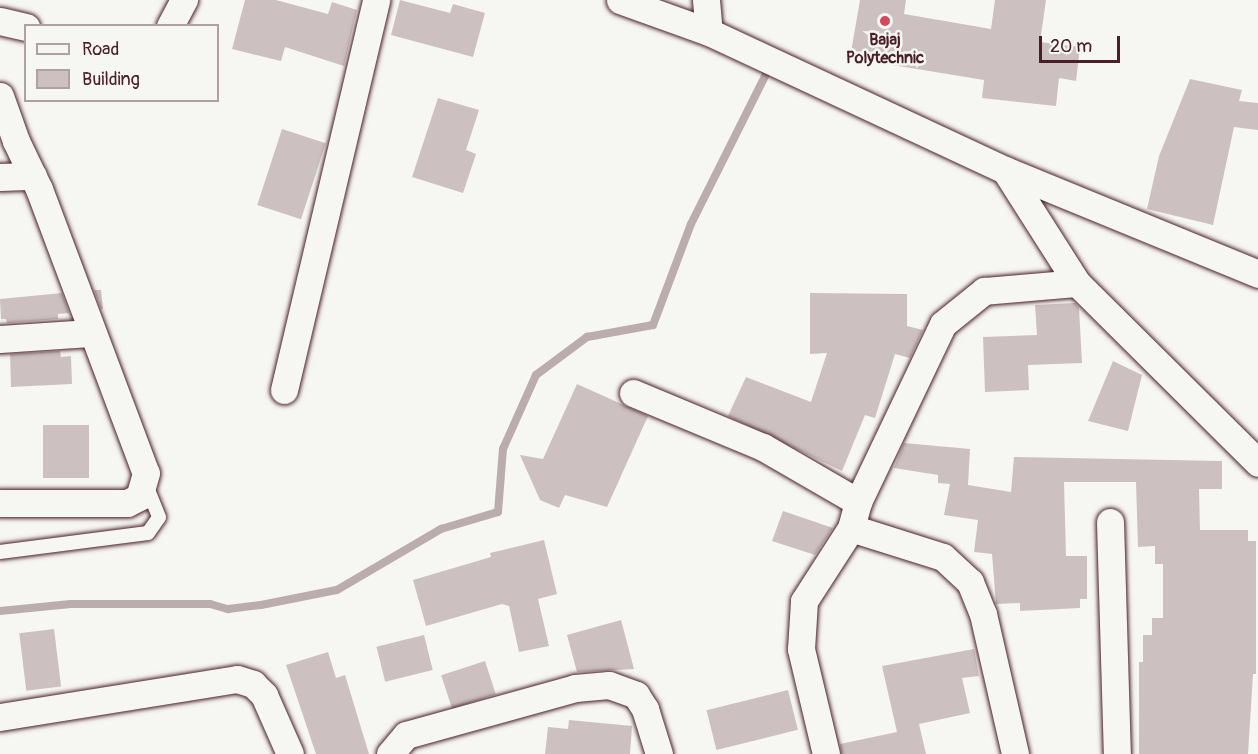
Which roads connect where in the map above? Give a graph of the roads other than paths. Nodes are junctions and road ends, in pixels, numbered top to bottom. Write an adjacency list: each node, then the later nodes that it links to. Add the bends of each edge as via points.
1 (3, 0): 6 (street)
2 (184, 0): 8 (street)
3 (376, 0): 19 (street)
4 (620, 0): 10 (street)
5 (706, 0): 10 (street)
6 (0, 10)
7 (0, 21): 9 (street)
8 (171, 24)
9 (24, 27)
10 (709, 32): 12 (street)
11 (0, 96): 13 (street)
12 (1005, 170): 15 (street); 16 (street)
13 (33, 176): 14 (street); 17 (street)
14 (0, 177)
15 (1258, 274)
16 (1077, 283): 21 (street); 23 (street, via 984,291 943,324)
17 (90, 333): 18 (street); 22 (street, via 142,462)
18 (0, 339)
19 (284, 390)
20 (633, 393): 23 (street, via 763,447)
21 (1258, 463)
22 (146, 483): 24 (street, via 139,497 127,504); 27 (lane, via 159,517 148,533)
23 (858, 502): 26 (street)
24 (0, 503)
25 (1110, 522): 34 (street)
26 (851, 528): 32 (street, via 804,601 801,649); 33 (street, via 943,557 970,582 983,614)
27 (0, 552)
28 (0, 717): 29 (street, via 237,679 253,684 264,695)
29 (290, 754)
30 (390, 754): 31 (street, via 406,735 574,688 609,685 636,695 645,709)
31 (658, 754)
32 (826, 754)
33 (1015, 754)
34 (1117, 754)

